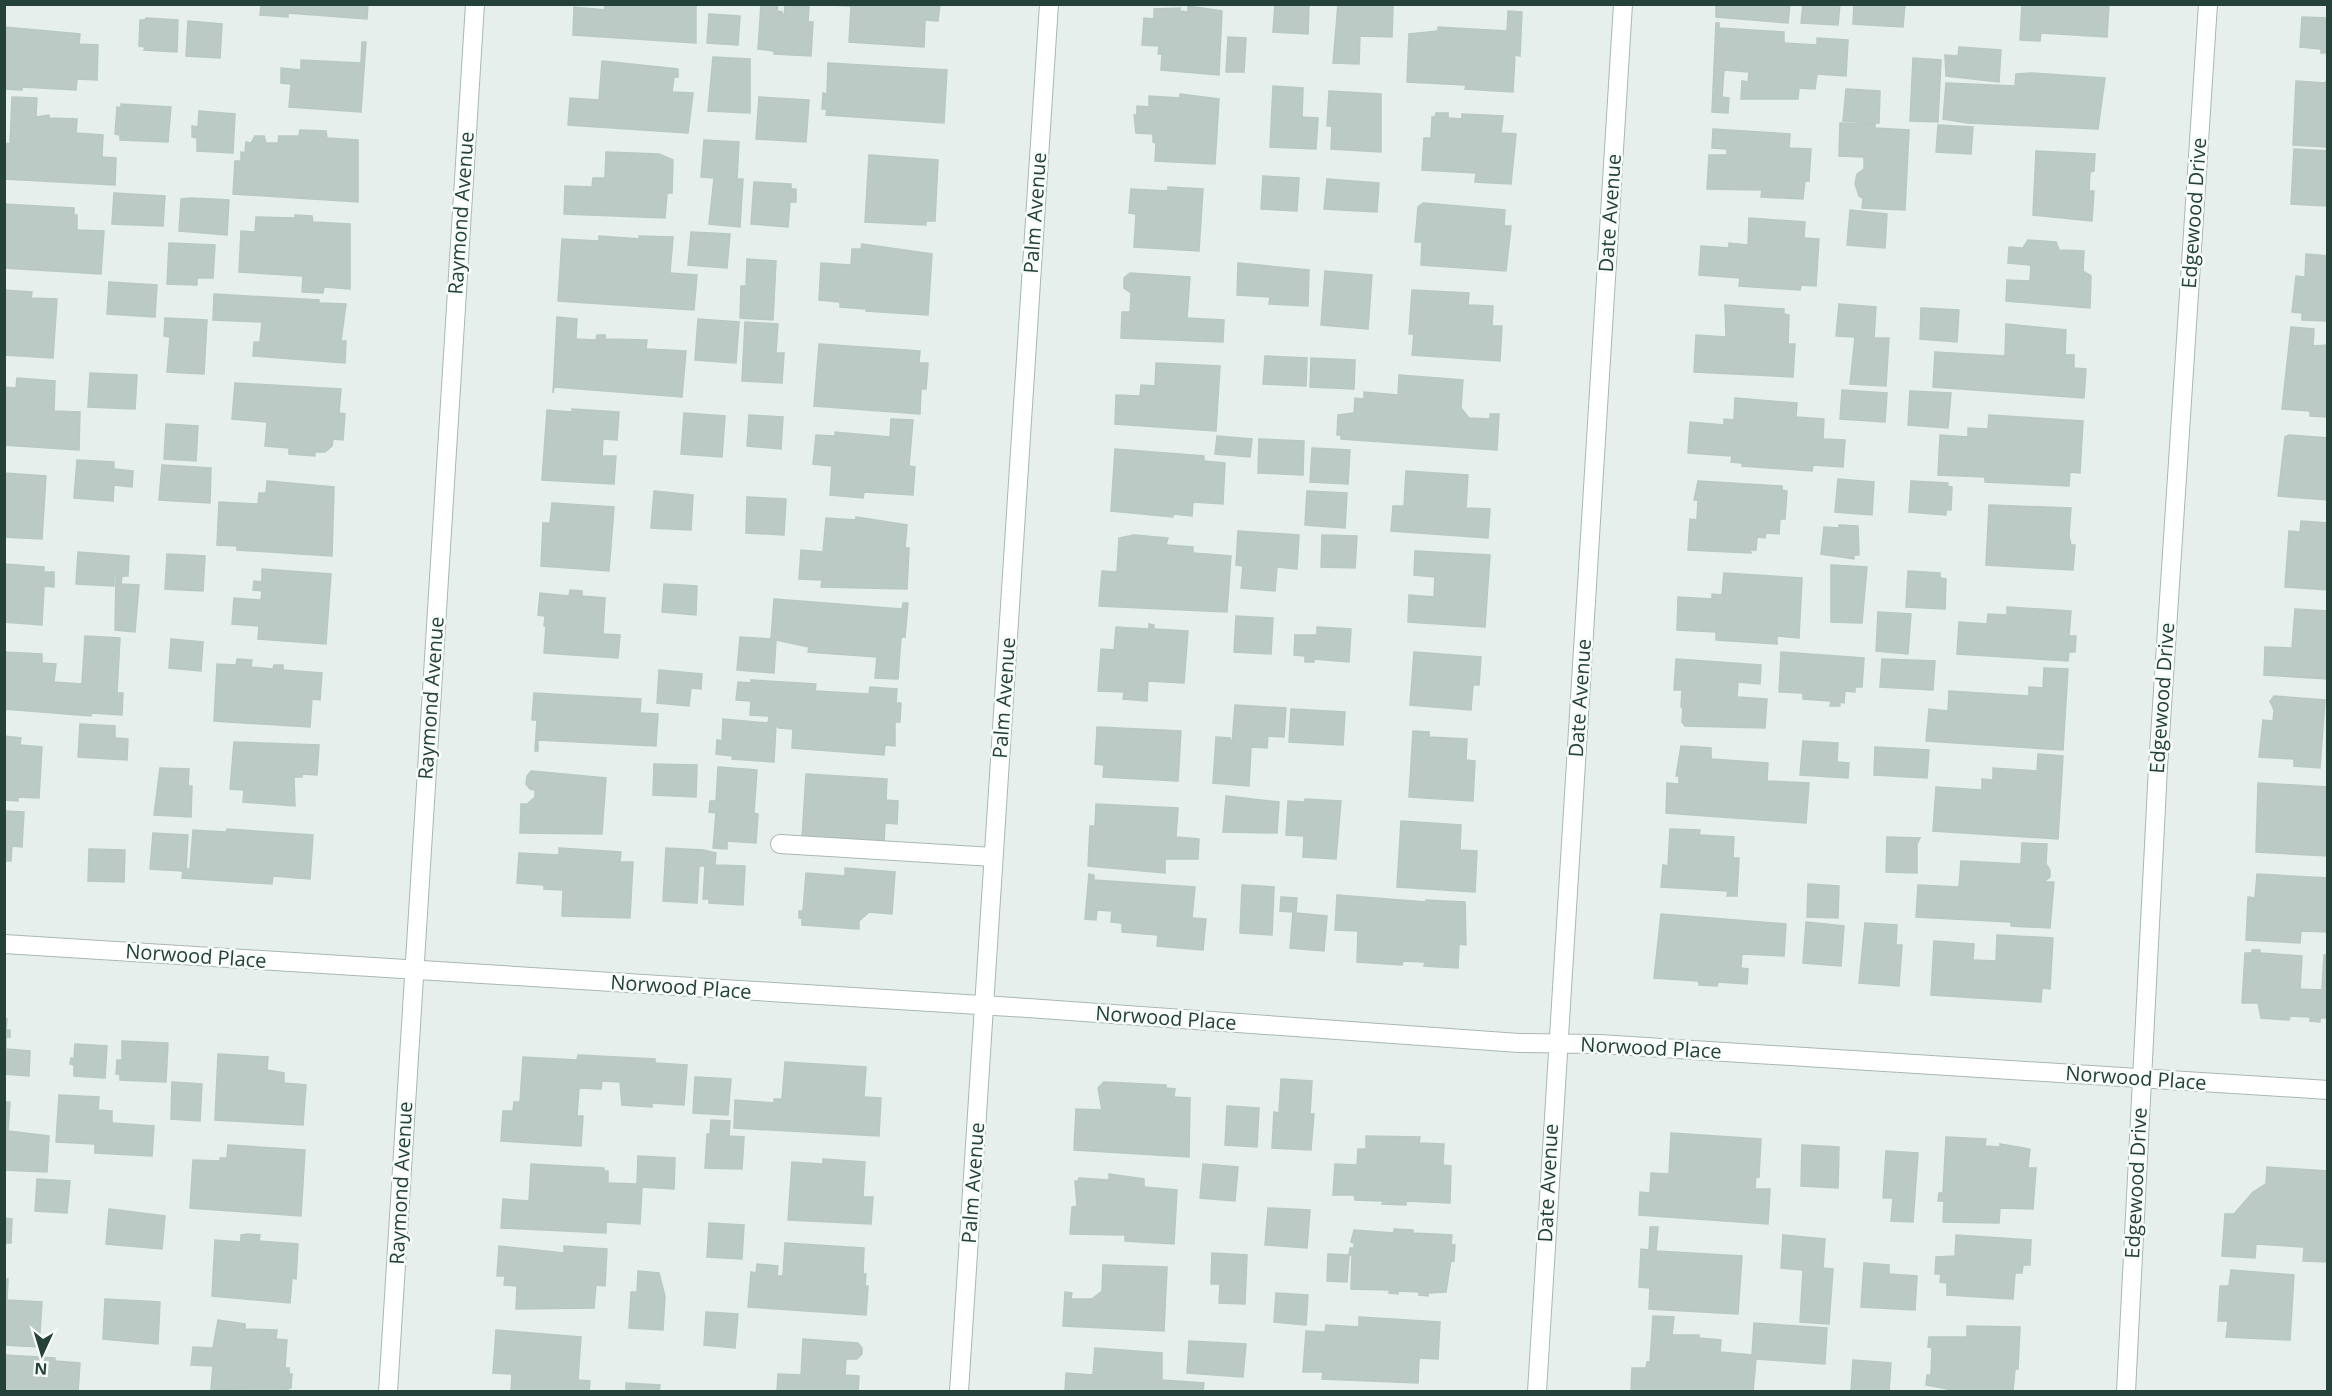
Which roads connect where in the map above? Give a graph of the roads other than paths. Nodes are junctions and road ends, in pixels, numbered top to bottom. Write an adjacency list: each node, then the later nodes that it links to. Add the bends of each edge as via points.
1 (475, 4): 8 (street, Raymond Avenue)
2 (1049, 4): 6 (street, Palm Avenue)
3 (1623, 4): 10 (street, Date Avenue)
4 (2208, 4): 11 (street, Edgewood Drive, via 2158,767)
5 (780, 844): 6 (street)
6 (993, 857): 9 (street, Palm Avenue)
7 (4, 944): 8 (street, Norwood Place)
8 (414, 970): 9 (street, Norwood Place); 13 (street, Raymond Avenue)
9 (985, 1007): 10 (street, Norwood Place, via 1519,1043); 14 (street, Palm Avenue)
10 (1557, 1042): 11 (street, Norwood Place); 15 (street, Date Avenue)
11 (2142, 1078): 12 (street, Norwood Place); 16 (street, Edgewood Drive)
12 (2328, 1090)
13 (388, 1392)
14 (959, 1392)
15 (1537, 1392)
16 (2126, 1392)

